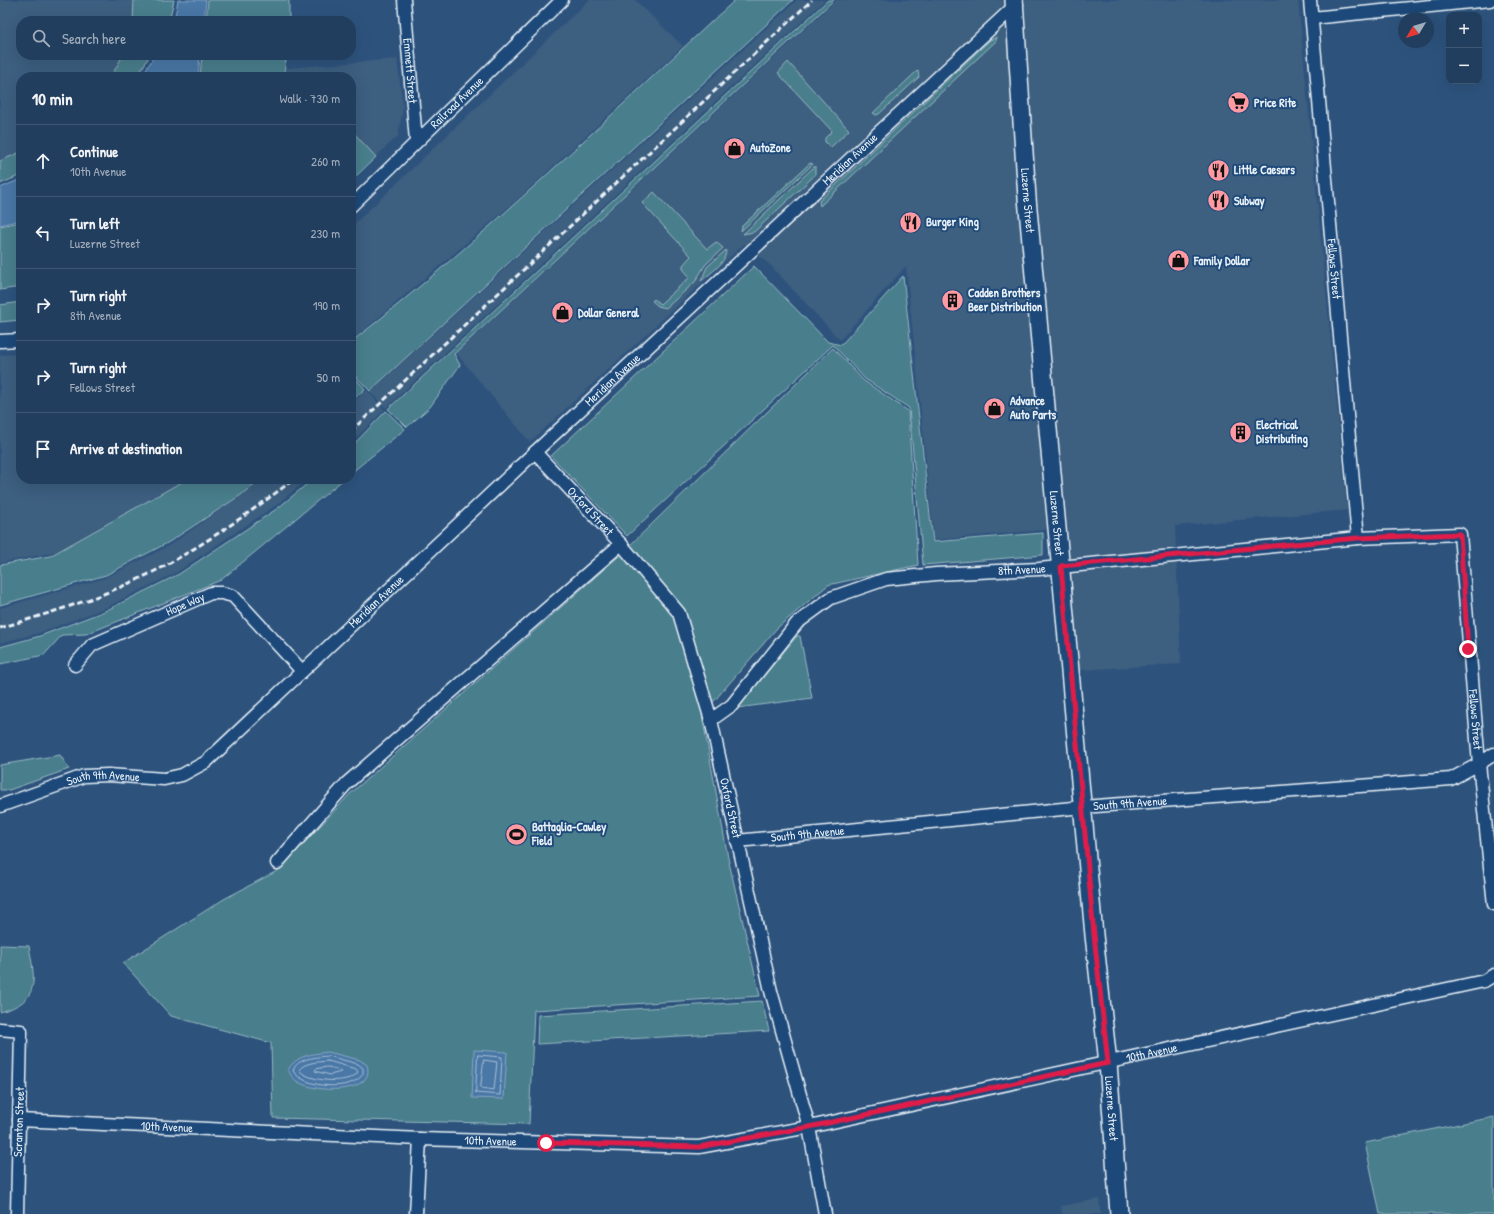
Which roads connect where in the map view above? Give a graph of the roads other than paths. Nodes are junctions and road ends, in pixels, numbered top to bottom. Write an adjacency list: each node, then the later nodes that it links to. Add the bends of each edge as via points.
1 (404, 0): 7 (street, Emmett Street)
2 (562, 0): 7 (street, Railroad Avenue)
3 (1310, 0): 6 (street, Fellows Street)
4 (1490, 0): 6 (street)
5 (1017, 2): 11 (street, Meridian Avenue); 15 (street, Luzerne Street, via 1027,208)
6 (1312, 18): 13 (street, Fellows Street)
7 (416, 141): 8 (street, Railroad Avenue)
8 (356, 201)
9 (16, 340): 10 (street)
10 (0, 341)
11 (535, 452): 14 (street, Oxford Street); 17 (street, Meridian Avenue)
12 (1460, 534): 13 (street, 8th Avenue); 21 (street, Fellows Street)
13 (1358, 538): 15 (street, 8th Avenue)
14 (621, 544): 18 (street, Oxford Street, via 679,614); 25 (street, via 348,783)
15 (1061, 566): 18 (street, 8th Avenue, via 1039,570 936,574 886,579 831,598 797,623 732,705); 23 (street, Luzerne Street)
16 (75, 665): 17 (street, Hope Way, via 92,645 211,593 222,593 233,596)
17 (302, 671): 20 (street, Meridian Avenue)
18 (711, 720): 24 (street, Oxford Street)
19 (1494, 754): 21 (street, South 9th Avenue)
20 (206, 762): 22 (street, South 9th Avenue, via 182,775 164,779 108,774 84,776)
21 (1479, 764): 23 (street, South 9th Avenue, via 1450,779); 26 (street, Fellows Street)
22 (0, 806)
23 (1083, 807): 24 (street, South 9th Avenue); 29 (street, Luzerne Street)
24 (737, 842): 31 (street, Oxford Street, via 771,991)
25 (277, 863)
26 (1494, 904)
27 (1494, 975): 29 (street, 10th Avenue, via 1484,981)
28 (0, 1029): 30 (street, Scranton Street, via 22,1031)
29 (1108, 1063): 31 (street, 10th Avenue); 36 (street, Luzerne Street)
30 (19, 1120): 32 (street, 10th Avenue); 33 (street, Scranton Street)
31 (809, 1127): 32 (street, 10th Avenue, via 699,1147); 35 (street, Oxford Street)
32 (420, 1139): 34 (street)
33 (16, 1214)
34 (416, 1214)
35 (826, 1214)
36 (1119, 1214)

